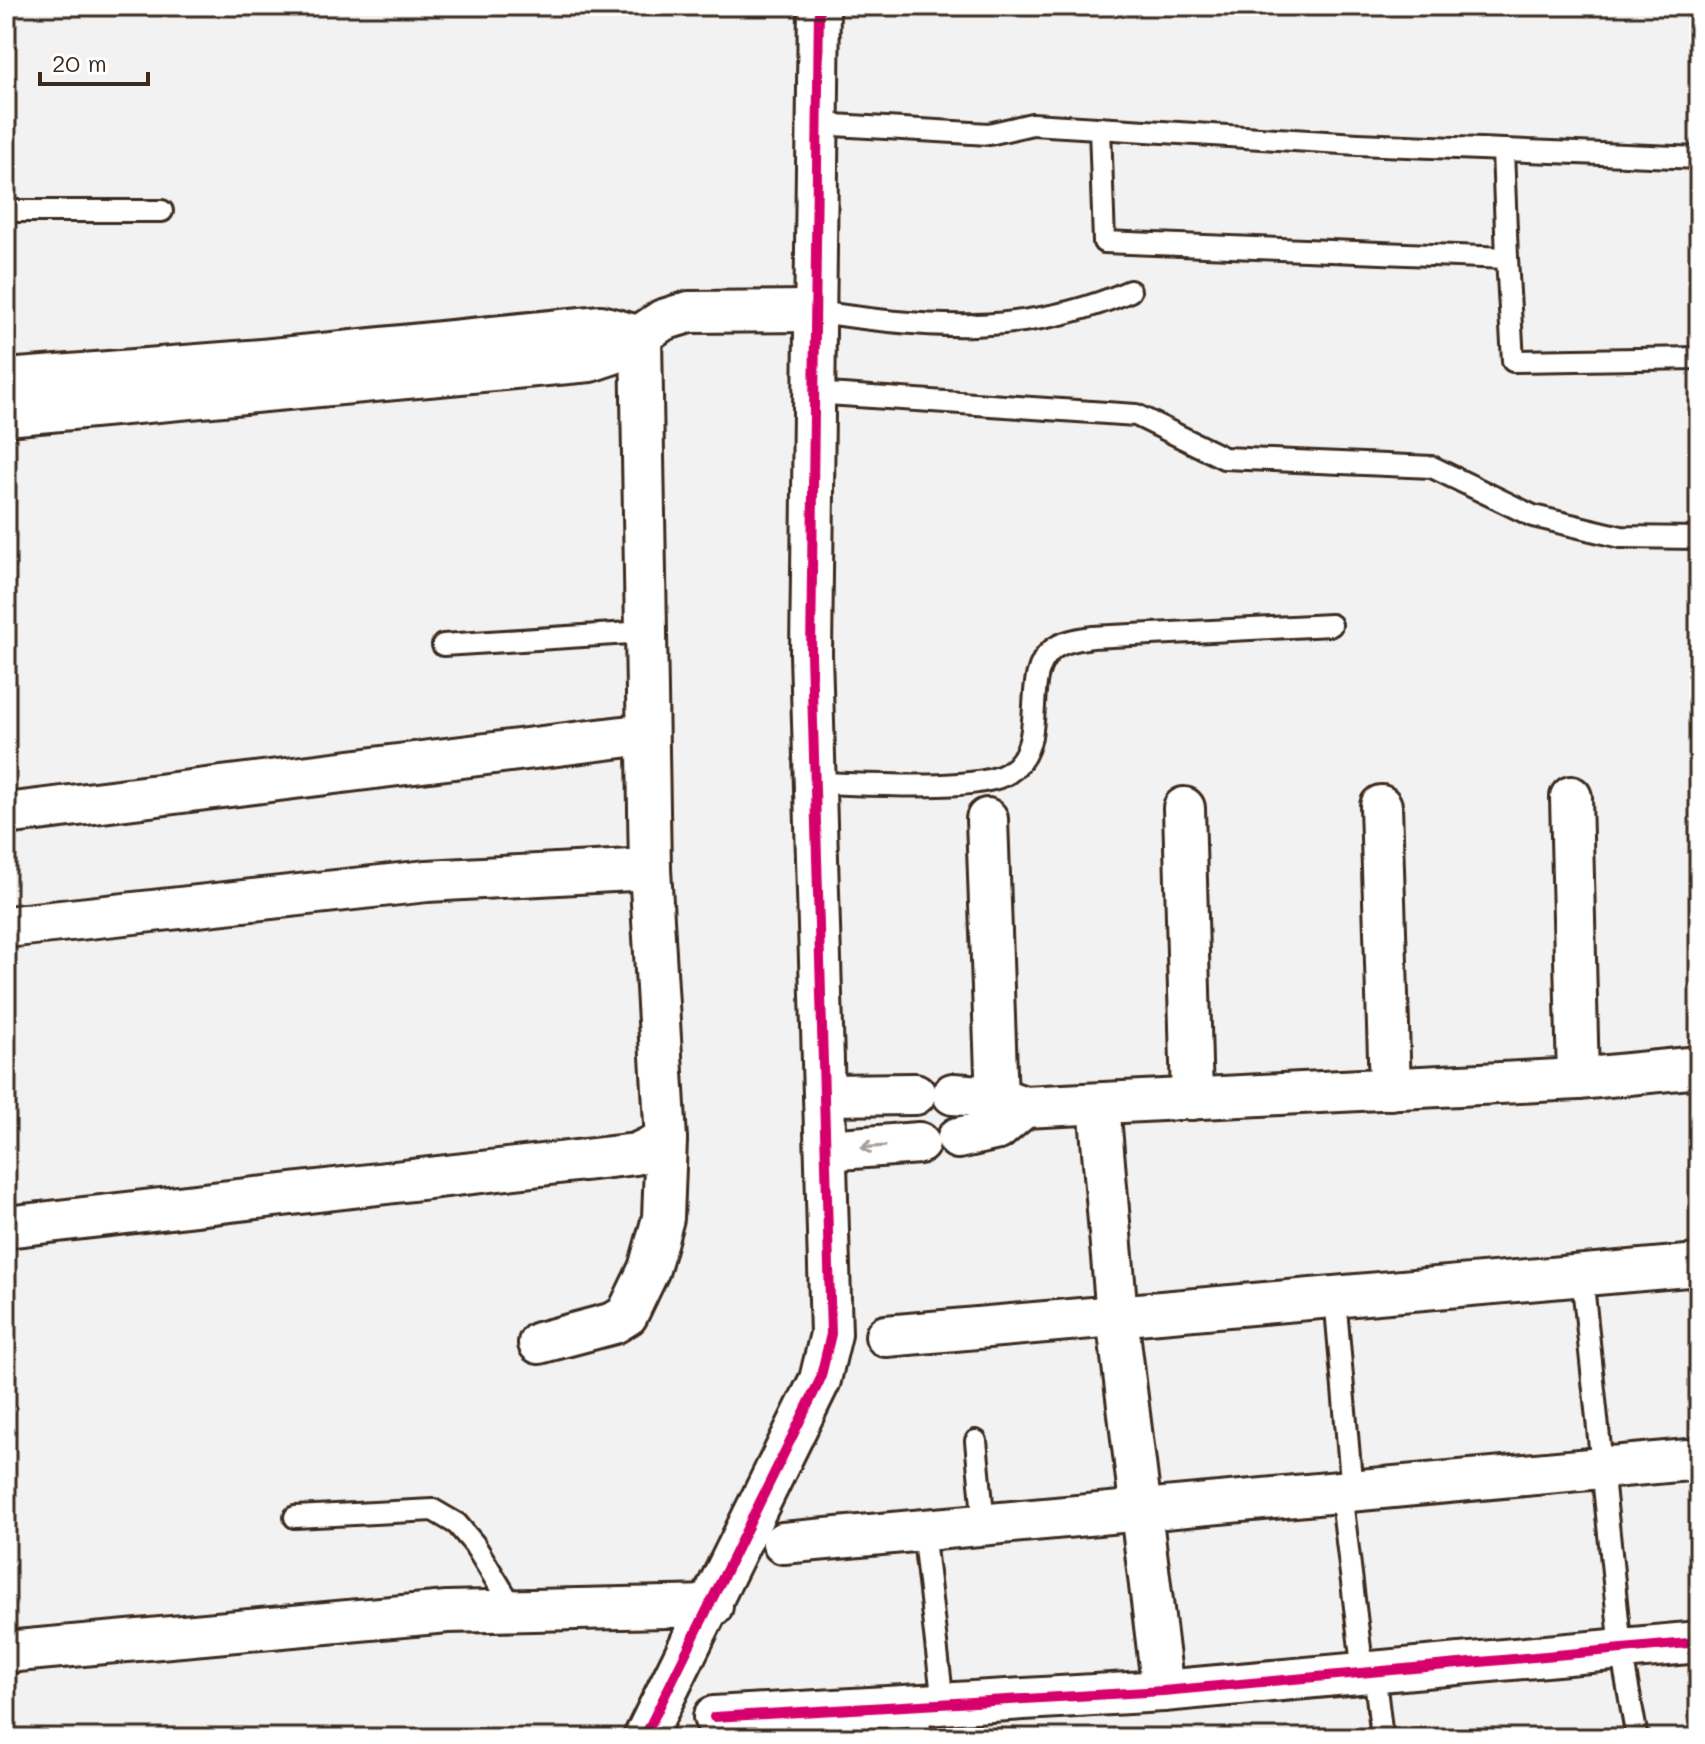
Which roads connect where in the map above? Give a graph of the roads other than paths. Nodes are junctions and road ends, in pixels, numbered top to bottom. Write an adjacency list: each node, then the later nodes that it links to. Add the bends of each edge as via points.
1 (819, 6): 2 (street)
2 (817, 124): 3 (lane, via 989,134 1032,124); 10 (street)
3 (1100, 128): 4 (lane); 8 (lane, via 1104,242)
4 (1503, 150): 5 (lane); 8 (lane)
5 (1699, 158)
6 (6, 211): 7 (lane)
7 (162, 211)
8 (1507, 258): 12 (lane, via 1513,361)
9 (1130, 291): 10 (lane, via 1087,310 1033,322 882,322)
10 (813, 311): 11 (street, via 689,312 663,320); 14 (street)
11 (641, 337): 13 (street, via 601,326); 15 (street, via 590,361); 18 (street)
12 (1699, 358)
13 (6, 380)
14 (813, 393): 16 (lane, via 1136,415 1224,458 1432,467 1533,516 1621,537); 21 (street)
15 (6, 415)
16 (1699, 538)
17 (1331, 625): 21 (lane, via 1067,642 1051,650 1042,663 1032,735 1023,758 1007,774 978,783)
18 (645, 632): 19 (lane); 20 (street)
19 (443, 645)
20 (646, 734): 25 (street); 27 (street)
21 (812, 783): 32 (street)
22 (1571, 797): 30 (street)
23 (1381, 806): 31 (street)
24 (1184, 808): 33 (street)
25 (6, 814)
26 (987, 819): 35 (street)
27 (650, 869): 28 (street, via 427,881); 36 (street)
28 (6, 927)
29 (1699, 1067): 30 (street)
30 (1578, 1079): 31 (street)
31 (1390, 1089): 33 (street)
32 (824, 1095): 35 (street, via 934,1094); 37 (street)
33 (1192, 1099): 34 (street)
34 (1099, 1104): 35 (street); 42 (street)
35 (1006, 1111): 37 (street, one-way to 37, via 938,1140)
36 (666, 1140): 38 (street, via 636,1154); 44 (street, via 663,1218 649,1269 627,1315)
37 (826, 1150): 54 (street, via 831,1334 820,1380)
38 (6, 1227)
39 (1699, 1265): 40 (street)
40 (1582, 1275): 41 (street); 47 (lane)
41 (1335, 1297): 42 (street); 48 (lane)
42 (1117, 1316): 43 (street); 49 (street)
43 (886, 1336)
44 (539, 1343)
45 (976, 1441): 51 (lane)
46 (1699, 1459): 47 (street)
47 (1605, 1468): 48 (street); 57 (lane)
48 (1346, 1492): 49 (street); 59 (lane)
49 (1140, 1510): 51 (street); 60 (street)
50 (295, 1517): 55 (lane, via 433,1510 457,1524 474,1544)
51 (984, 1525): 52 (street)
52 (923, 1530): 53 (street); 61 (lane)
53 (783, 1543)
54 (712, 1606): 55 (street); 63 (street)
55 (513, 1608): 58 (street)
56 (1699, 1642): 57 (street)
57 (1621, 1649): 59 (street); 65 (lane)
58 (6, 1652)
59 (1368, 1672): 60 (street); 64 (lane)
60 (1163, 1691): 61 (street)
61 (927, 1715): 62 (street)
62 (714, 1717)
63 (644, 1738)
64 (1382, 1738)
65 (1637, 1738)

